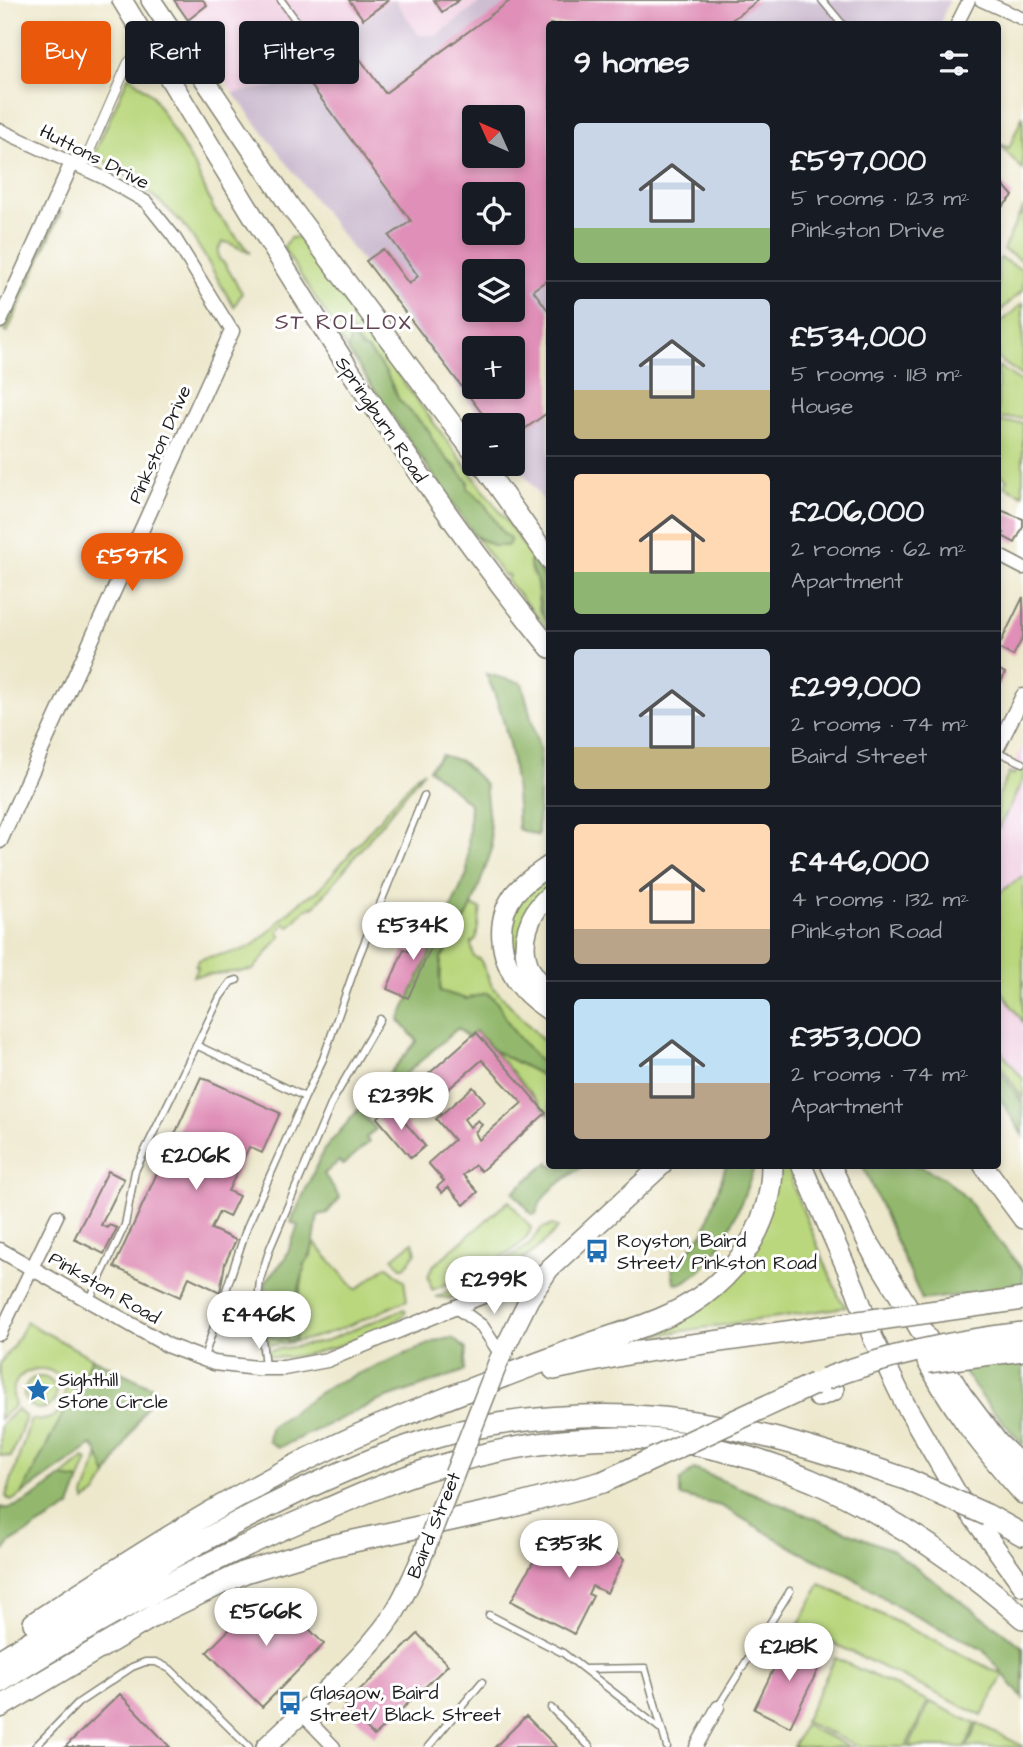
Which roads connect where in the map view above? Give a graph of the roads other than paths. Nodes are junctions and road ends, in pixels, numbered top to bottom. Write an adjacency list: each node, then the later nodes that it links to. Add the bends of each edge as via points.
1 (122, 0): 8 (main road, Springburn Road)
2 (151, 0): 18 (main road, via 289,205)
3 (281, 0): 9 (lane)
4 (822, 0): 10 (lane)
5 (969, 0): 11 (street)
6 (981, 0): 7 (street)
7 (1023, 19)
8 (135, 21)
9 (296, 21)
10 (840, 21)
11 (958, 21)
12 (125, 69): 15 (street)
13 (172, 84): 23 (main road, Springburn Road, via 356,382 466,542)
14 (0, 130): 15 (street, Huttons Drive)
15 (77, 166): 16 (street); 17 (street, Huttons Drive, via 146,202 174,237)
16 (0, 321)
17 (232, 331): 29 (street, Pinkston Drive)
18 (462, 437)
19 (490, 476): 20 (main road)
20 (546, 554)
21 (1001, 557): 22 (street)
22 (1023, 568)
23 (546, 643)
24 (1023, 696): 25 (street)
25 (1001, 740)
26 (1001, 753): 27 (lane)
27 (1023, 763)
28 (424, 796): 37 (lane)
29 (0, 841)
30 (546, 867): 34 (main road, via 514,895 505,915 502,941 503,955 517,981)
31 (546, 900): 33 (main road, via 532,916 525,950 531,970)
32 (237, 980): 36 (lane, via 223,992)
33 (546, 990)
34 (546, 1009)
35 (380, 1019): 57 (lane, via 333,1100 270,1248 258,1301)
36 (196, 1045): 37 (lane); 50 (lane, via 135,1171 125,1225)
37 (305, 1097): 56 (lane, via 247,1227)
38 (658, 1169): 48 (main road, Baird Street)
39 (772, 1169): 59 (highway, via 765,1212 755,1235 719,1283 699,1298 643,1326)
40 (803, 1169): 63 (main road, via 905,1404 960,1499)
41 (832, 1169): 45 (main road)
42 (986, 1169): 44 (main road)
43 (57, 1216): 47 (street)
44 (1023, 1219)
45 (870, 1247): 60 (highway, via 961,1395 998,1444); 61 (main road, via 925,1358 994,1461)
46 (0, 1250): 47 (street, Pinkston Road)
47 (32, 1267): 50 (street, Pinkston Road); 53 (street)
48 (549, 1269): 51 (street, Pinkston Road); 55 (main road, Baird Street)
49 (1023, 1299): 59 (highway, bridge, via 586,1362)
50 (89, 1301): 56 (street, Pinkston Road)
51 (456, 1307): 55 (street, via 482,1326); 57 (street, Pinkston Road, via 327,1360)
52 (1023, 1333): 58 (highway, bridge, via 896,1355 858,1366)
53 (0, 1334)
54 (1023, 1350): 58 (highway, bridge, via 952,1358)
55 (500, 1357): 75 (main road, Baird Street, bridge, via 403,1597 367,1647)
56 (203, 1360): 57 (street, Pinkston Road)
57 (265, 1369)
58 (822, 1387): 72 (highway, bridge, via 706,1446 603,1482 331,1546 245,1572 157,1614)
59 (441, 1401): 67 (highway, via 279,1473 154,1546)
60 (1023, 1468)
61 (1023, 1494)
62 (1023, 1535): 68 (highway, bridge, via 906,1479 764,1435 633,1416 478,1427 391,1453 267,1506 161,1562)
63 (1023, 1586)
64 (790, 1591): 73 (lane)
65 (489, 1615): 69 (lane, via 564,1653)
66 (1023, 1618): 70 (highway, via 965,1569 872,1509 816,1482 695,1444 648,1438 594,1439 490,1453 357,1496 175,1579)
67 (0, 1646)
68 (0, 1660)
69 (584, 1669): 76 (lane); 76 (lane, via 645,1668)
70 (0, 1682)
71 (482, 1682): 81 (lane)
72 (0, 1707)
73 (718, 1707): 84 (street)
74 (551, 1708): 82 (lane)
75 (301, 1713): 79 (main road, Baird Street); 80 (street)
76 (662, 1730): 83 (lane)
77 (35, 1747): 78 (lane, via 78,1703 132,1667 156,1662 170,1669)
78 (249, 1747)
79 (267, 1747)
80 (334, 1747)
81 (428, 1747)
82 (590, 1747)
83 (667, 1747)
84 (697, 1747)

